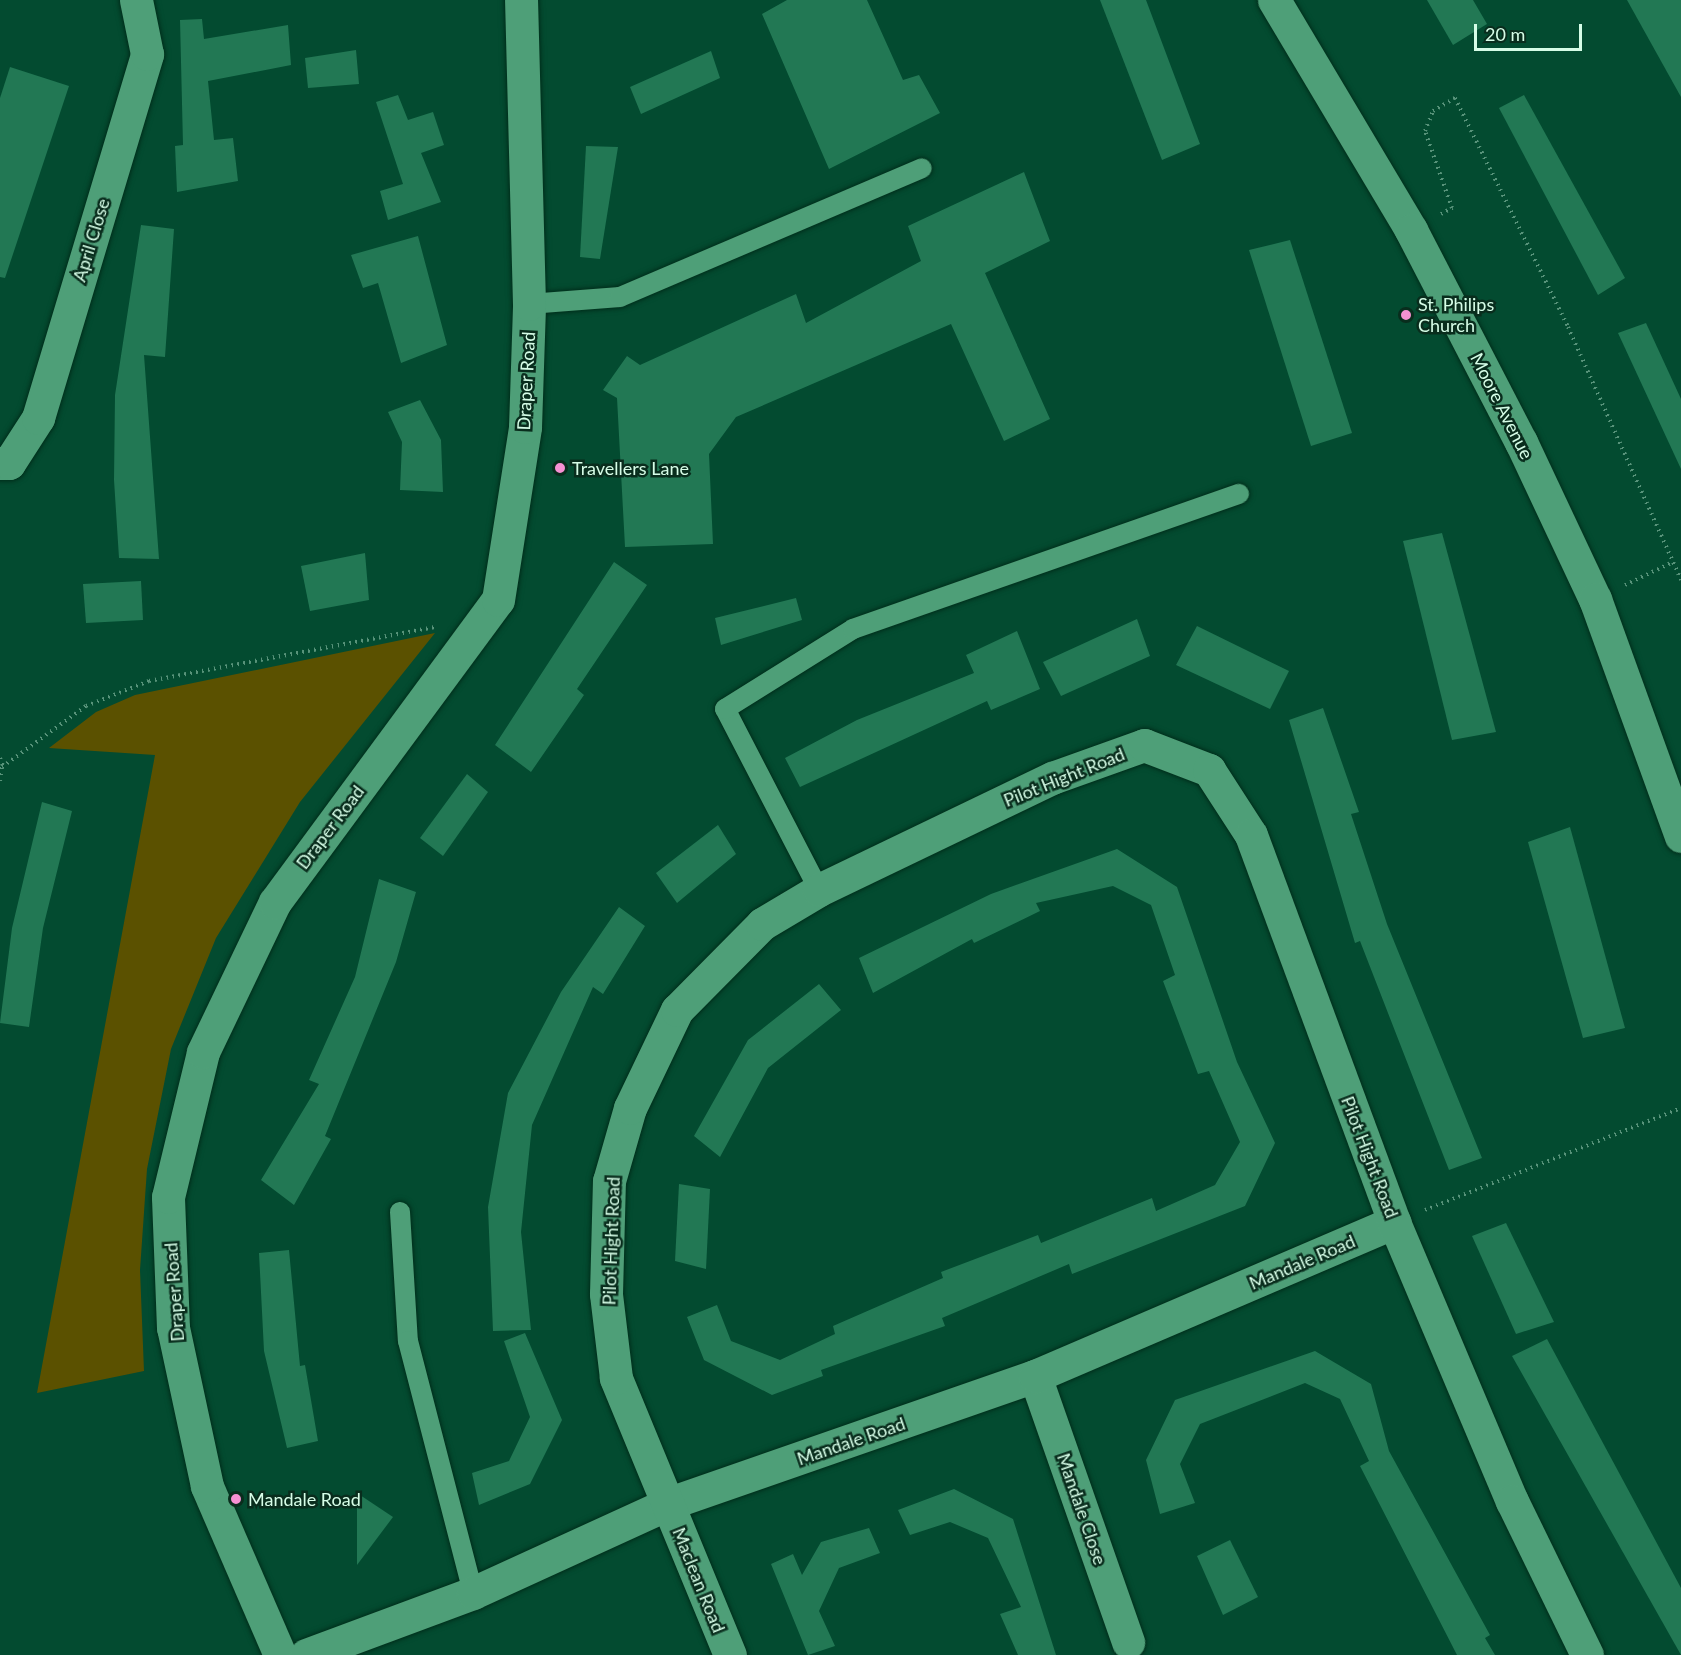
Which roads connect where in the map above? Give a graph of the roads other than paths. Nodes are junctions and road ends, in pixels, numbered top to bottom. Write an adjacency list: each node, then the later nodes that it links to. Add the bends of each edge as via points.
1 (136, 0): 6 (street, April Close, via 147,54 38,418 9,463)
2 (521, 0): 5 (street, Draper Road)
3 (1274, 0): 8 (street, Moore Avenue, via 1411,230 1521,442 1595,599)
4 (922, 168): 5 (lane, via 620,297)
5 (529, 304): 16 (street, Draper Road, via 525,427 498,600 275,902 203,1052 168,1197 173,1328 207,1486)
6 (0, 463)
7 (1239, 494): 9 (lane, via 853,629 725,709)
8 (1681, 836)
9 (819, 890): 11 (street, Pilot Hight Road, via 1052,778 1144,745 1209,770 1251,835); 13 (street, Pilot Hight Road, via 762,924 677,1010 630,1108 609,1181 606,1294 616,1378)
10 (400, 1212): 14 (lane, via 408,1341)
11 (1394, 1222): 12 (street, Mandale Road); 19 (street, Pilot Hight Road, via 1512,1501)
12 (1035, 1376): 13 (street, Mandale Road); 15 (street, Mandale Close)
13 (668, 1504): 14 (street, Mandale Road); 18 (street, Maclean Road)
14 (473, 1593): 17 (street, Mandale Road)
15 (1131, 1648)
16 (280, 1655)
17 (306, 1655)
18 (730, 1655)
19 (1587, 1655)

